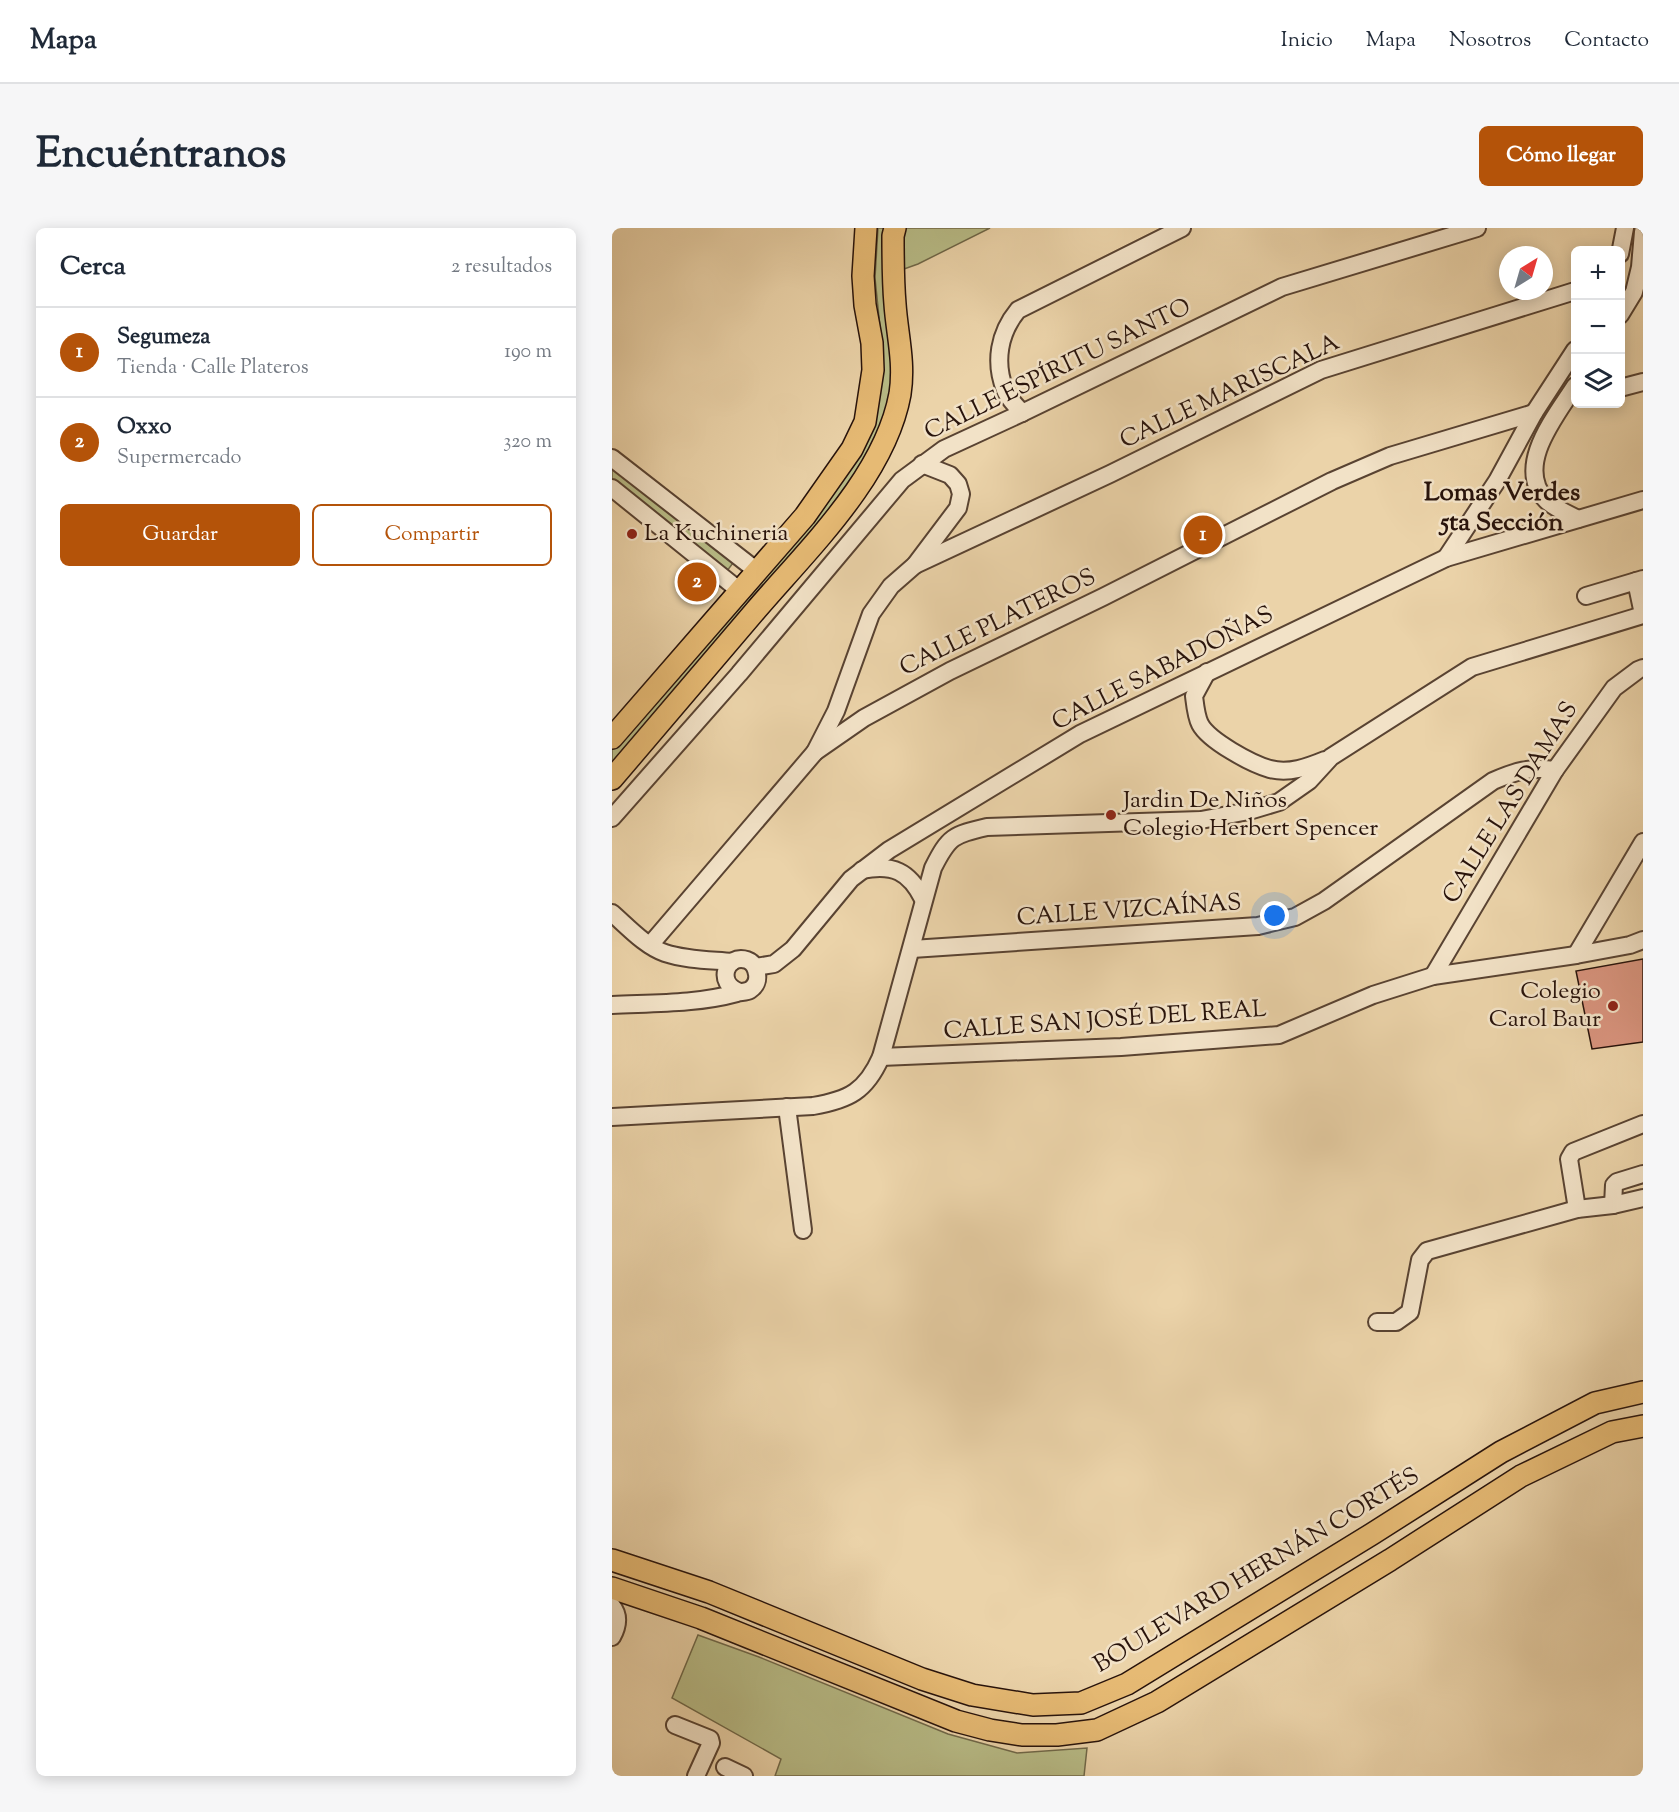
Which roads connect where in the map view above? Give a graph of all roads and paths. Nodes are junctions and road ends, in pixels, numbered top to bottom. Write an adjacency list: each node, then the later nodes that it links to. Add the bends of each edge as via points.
1 (866, 228): 24 (main road, via 863,276 873,370 865,422 852,448 805,516)
2 (895, 228): 35 (main road, via 895,306 903,369 891,428 879,456 821,535)
3 (1182, 228): 15 (street, via 1018,310 1000,342 998,367 1006,392)
4 (1477, 228): 15 (street, CALLE ESPÍRITU SANTO, via 1282,287)
5 (1625, 228): 7 (street)
6 (1643, 232): 8 (street)
7 (1622, 246)
8 (1642, 267): 10 (street)
9 (1571, 292): 23 (street, CALLE MARISCALA, via 1321,370)
10 (1625, 307)
11 (1573, 354): 16 (street)
12 (1643, 382): 13 (street)
13 (1625, 387)
14 (1570, 401): 21 (street, via 1541,443 1533,463 1535,483 1546,501)
15 (1022, 413): 18 (street, CALLE ESPÍRITU SANTO, via 944,449)
16 (1534, 413): 22 (street, via 1497,481); 32 (street, CALLE PLATEROS, via 1390,456 1332,481 950,671 864,718)
17 (612, 458): 24 (street)
18 (922, 464): 23 (street, via 950,475 961,494 958,508); 36 (street, CALLE ESPÍRITU SANTO, via 902,480 740,674)
19 (612, 488): 26 (street)
20 (1643, 500): 21 (street, CALLE SABADOÑAS)
21 (1578, 519): 22 (street, CALLE SABADOÑAS)
22 (1446, 558): 30 (street, CALLE SABADOÑAS)
23 (915, 566): 32 (street, via 891,586 871,614 836,711)
24 (757, 571): 26 (main road)
25 (1639, 580): 27 (street); 28 (street)
26 (740, 591): 31 (main road)
27 (1586, 596)
28 (1643, 614): 33 (street, via 1472,667)
29 (1643, 668): 34 (street, CALLE LAS DAMAS, via 1614,688)
30 (1207, 672): 33 (street, via 1194,696 1200,724 1215,740 1271,769 1302,769); 38 (street, CALLE SABADOÑAS, via 1080,734)
31 (612, 738)
32 (815, 752): 42 (street)
33 (1331, 758): 39 (street, via 1309,781 1279,802 1250,811 1201,820 987,827 962,833 945,844)
34 (1555, 770): 43 (street, CALLE VIZCAÍNAS, via 1518,771 1493,781 1324,902 1295,917 1258,926); 47 (street, CALLE LAS DAMAS)
35 (612, 779)
36 (612, 818)
37 (1643, 842): 44 (street)
38 (861, 870): 39 (street, via 889,868 902,873 915,883); 46 (street, CALLE SABADOÑAS, via 793,949 774,964)
39 (923, 899): 43 (street)
40 (612, 913): 42 (street)
41 (1643, 940): 44 (street, CALLE SAN JOSÉ DEL REAL)
42 (650, 945): 45 (street, via 681,956)
43 (912, 949): 50 (street)
44 (1575, 955): 47 (street, CALLE SAN JOSÉ DEL REAL)
45 (732, 962): 46 (street, via 748,960); 48 (street, via 725,977 727,984)
46 (756, 967): 48 (street, via 755,985)
47 (1432, 976): 50 (street, CALLE SAN JOSÉ DEL REAL, via 1373,995 1279,1035 1121,1047)
48 (740, 992): 49 (street, via 721,998)
49 (612, 1005)
50 (881, 1057): 51 (street, via 859,1091 835,1102)
51 (787, 1107): 52 (street); 58 (street)
52 (612, 1117)
53 (1643, 1124): 57 (street, via 1573,1152 1569,1159)
54 (1643, 1174): 56 (street, via 1614,1185)
55 (1643, 1198): 56 (street)
56 (1613, 1205): 57 (street)
57 (1577, 1209): 59 (street, via 1427,1251 1420,1260 1410,1312 1396,1322)
58 (803, 1230)
59 (1377, 1322)
60 (1643, 1392): 62 (main road, BOULEVARD HERNÁN CORTÉS, via 1595,1403 1501,1452)
61 (1643, 1426): 64 (main road, via 1612,1432 1521,1476)
62 (1402, 1515): 63 (main road, BOULEVARD HERNÁN CORTÉS); 64 (main road)
63 (1372, 1534): 65 (main road, BOULEVARD HERNÁN CORTÉS, via 1127,1684 1081,1703 1033,1705 972,1695 922,1679 709,1592); 66 (main road)
64 (1420, 1541): 66 (main road)
65 (612, 1560)
66 (1390, 1560): 67 (main road, via 1157,1702 1097,1730 1057,1735 1022,1735 956,1721 701,1618)
67 (612, 1588)
68 (612, 1606): 69 (street, via 618,1622)
69 (612, 1636)
70 (675, 1725): 72 (street, via 710,1738)
71 (725, 1767): 73 (street)
72 (696, 1776)
73 (744, 1776)

